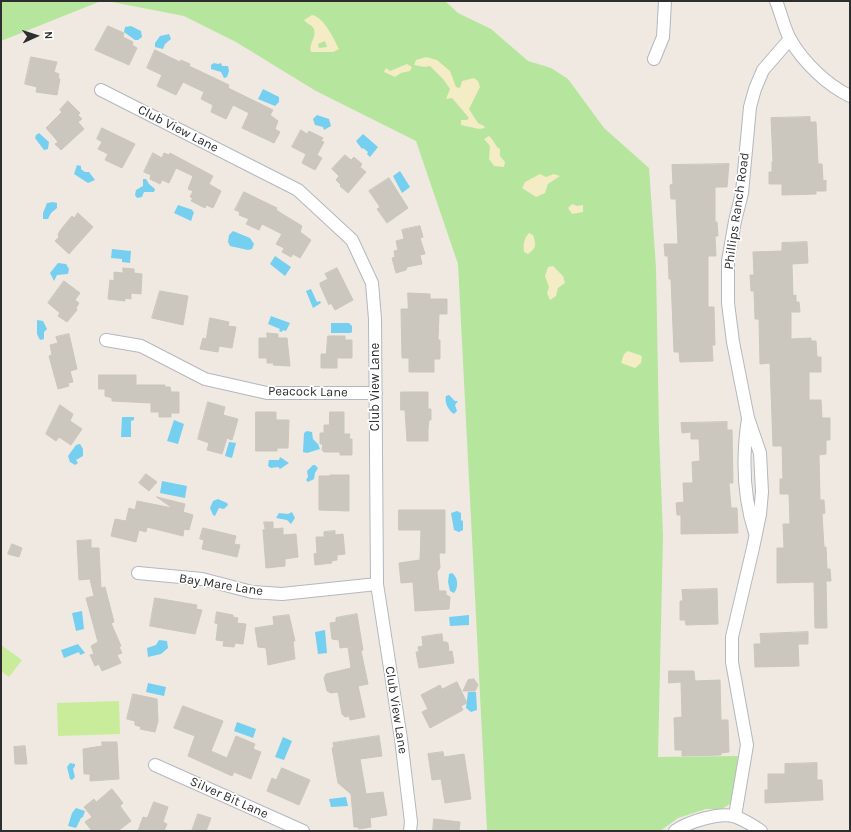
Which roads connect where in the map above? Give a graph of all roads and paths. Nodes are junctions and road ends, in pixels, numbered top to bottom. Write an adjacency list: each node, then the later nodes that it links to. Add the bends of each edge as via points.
1 (665, 1): 4 (street, via 663,37)
2 (776, 1): 3 (street)
3 (790, 39): 6 (street, via 817,72); 12 (street, Phillips Ranch Road, via 763,70 755,89 750,107 742,193 728,261 728,303 748,418 745,441 747,501 756,534 732,637 732,662 747,745)
4 (654, 59)
5 (101, 90): 8 (street, Club View Lane, via 298,190 352,240 372,283)
6 (850, 96)
7 (106, 340): 8 (street, Peacock Lane, via 141,346 205,379 267,393)
8 (376, 393): 10 (street, Club View Lane)
9 (138, 574): 10 (street, Bay Mare Lane, via 202,579 252,592 282,594)
10 (377, 584): 14 (street, Club View Lane, via 401,739)
11 (155, 766): 13 (street, Silver Bit Lane)
12 (735, 816): 15 (street, via 698,820); 16 (street)
13 (303, 831)
14 (410, 831)
15 (675, 831)
16 (761, 831)

